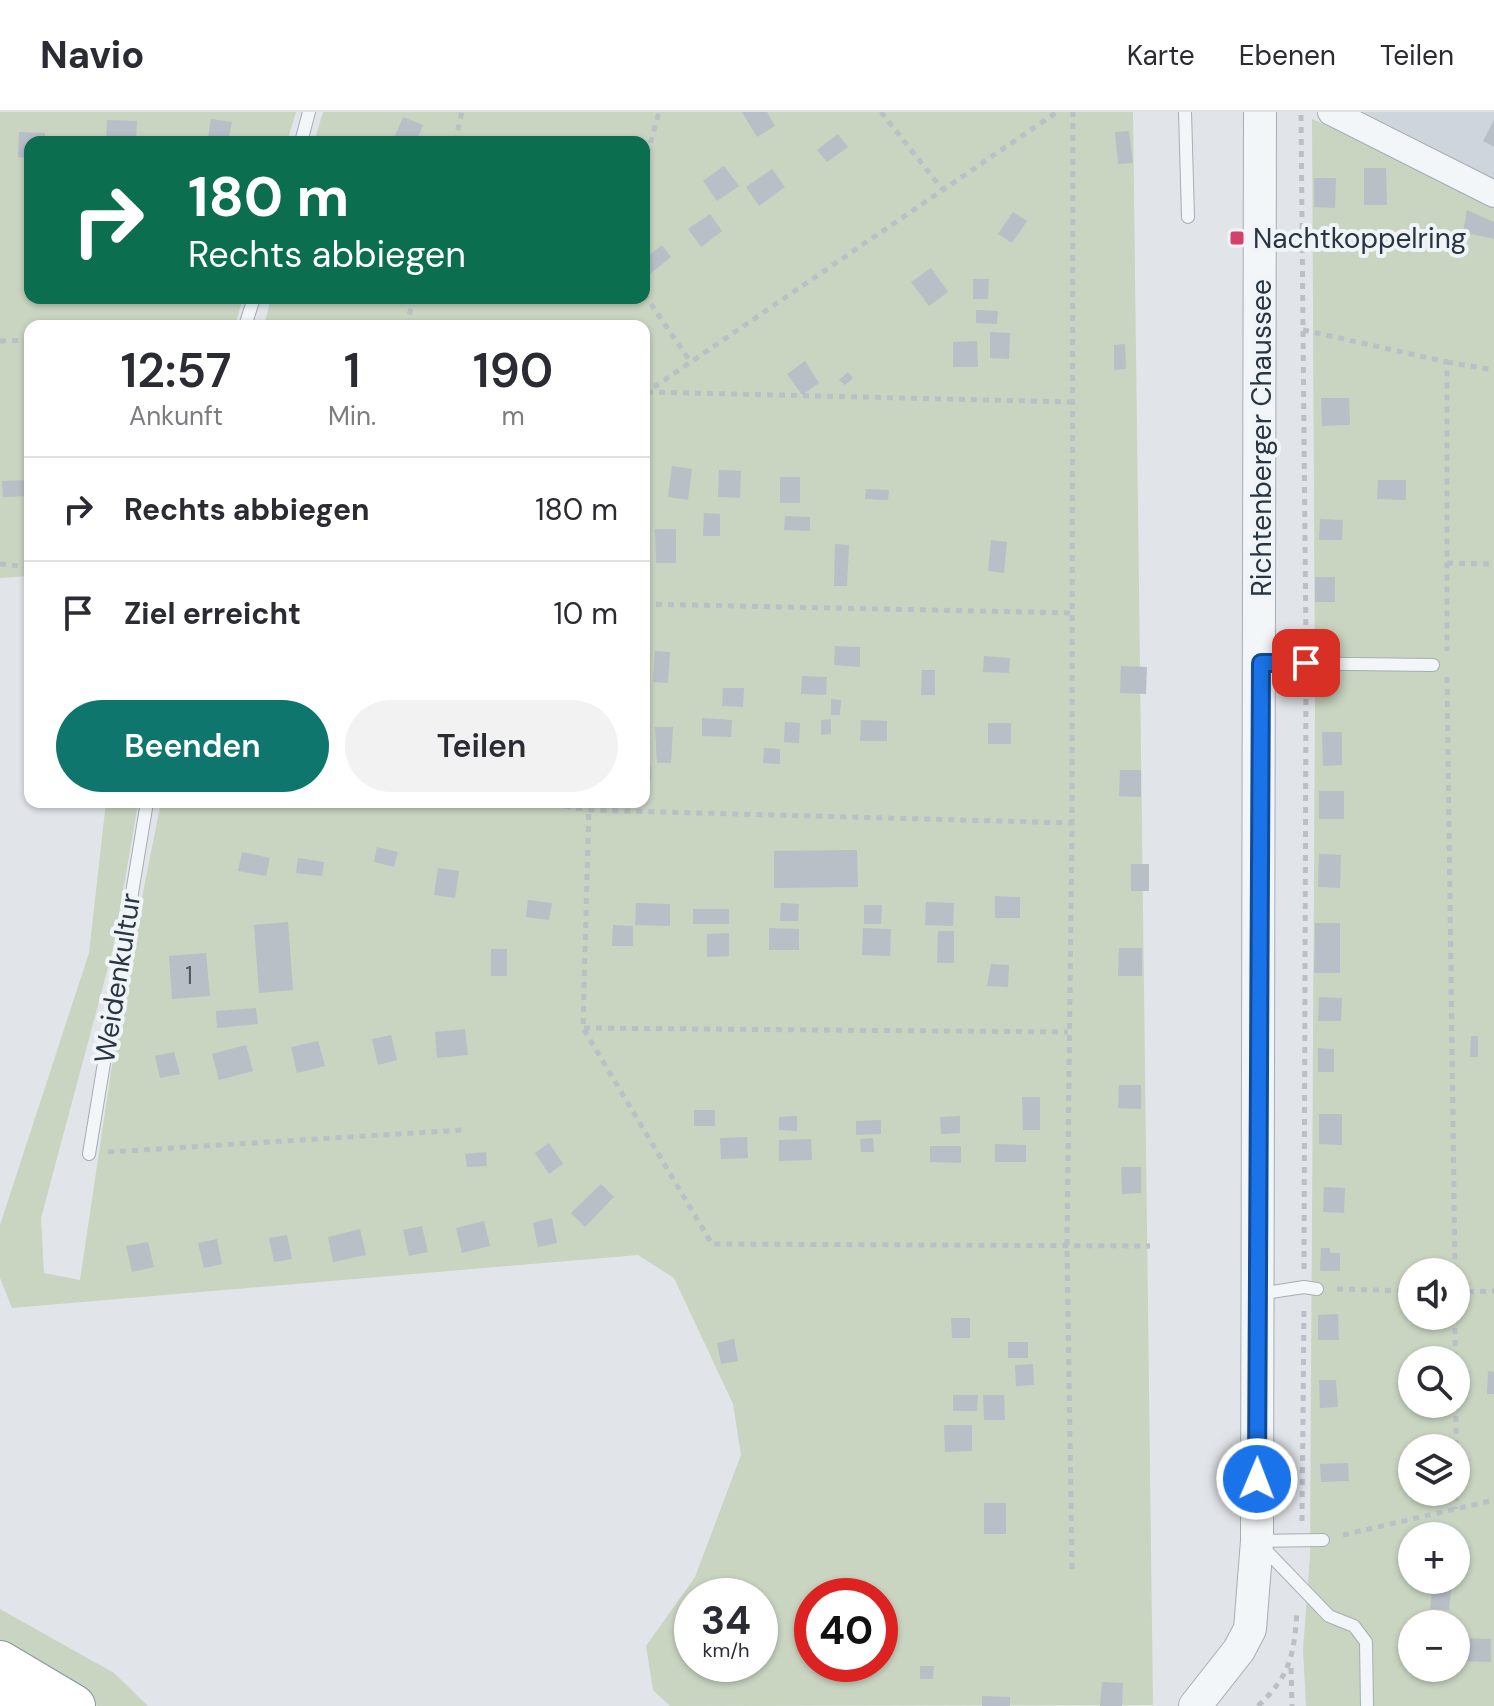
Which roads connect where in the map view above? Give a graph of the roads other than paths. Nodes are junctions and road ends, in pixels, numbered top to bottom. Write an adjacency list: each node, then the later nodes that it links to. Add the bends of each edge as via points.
1 (309, 112): 5 (lane)
2 (1185, 112): 7 (lane)
3 (1260, 112): 8 (street, Richtenberger Chaussee)
4 (1331, 112): 6 (street)
5 (303, 136)
6 (1494, 194)
7 (1188, 217)
8 (1261, 663): 9 (lane); 13 (street, Richtenberger Chaussee)
9 (1433, 665)
10 (146, 808): 11 (lane, Weidenkultur)
11 (89, 1154)
12 (1311, 1288): 13 (lane)
13 (1259, 1294): 15 (street, Richtenberger Chaussee)
14 (1323, 1540): 15 (lane)
15 (1257, 1541): 20 (street, Richtenberger Chaussee, via 1250,1629); 21 (lane, via 1329,1616 1354,1626 1366,1642)
16 (0, 1662): 19 (highway)
17 (0, 1700): 18 (highway)
18 (12, 1706)
19 (74, 1706)
20 (1195, 1706)
21 (1367, 1706)

